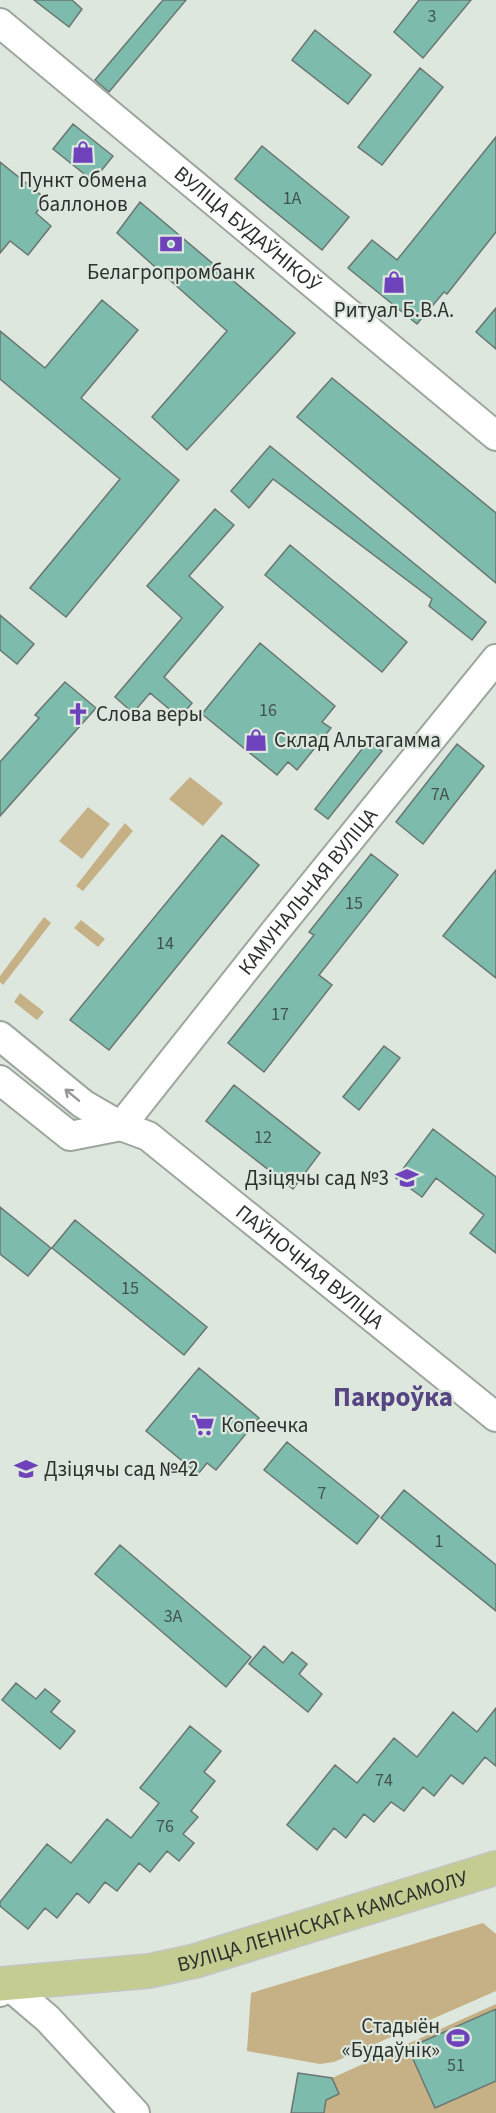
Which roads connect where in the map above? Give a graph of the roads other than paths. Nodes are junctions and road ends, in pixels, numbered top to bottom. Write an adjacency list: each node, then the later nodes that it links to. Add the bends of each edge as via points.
1 (0, 24): 2 (street, ВУЛІЦА БУДАЎНІКОЎ)
2 (496, 436)
3 (496, 659): 6 (street, КАМУНАЛЬНАЯ ВУЛІЦА)
4 (0, 1036): 6 (street, ПАЎНОЧНАЯ ВУЛІЦА, one-way to 4, via 83,1104)
5 (0, 1080): 6 (street, via 70,1136)
6 (121, 1126): 7 (street, ПАЎНОЧНАЯ ВУЛІЦА, via 148,1136)
7 (496, 1417)
8 (496, 1868): 9 (main road, ВУЛІЦА ЛЕНІНСКАГА КАМСАМОЛУ, via 195,1961 149,1971)
9 (3, 1987): 10 (street, via 48,2019)
10 (135, 2113)

